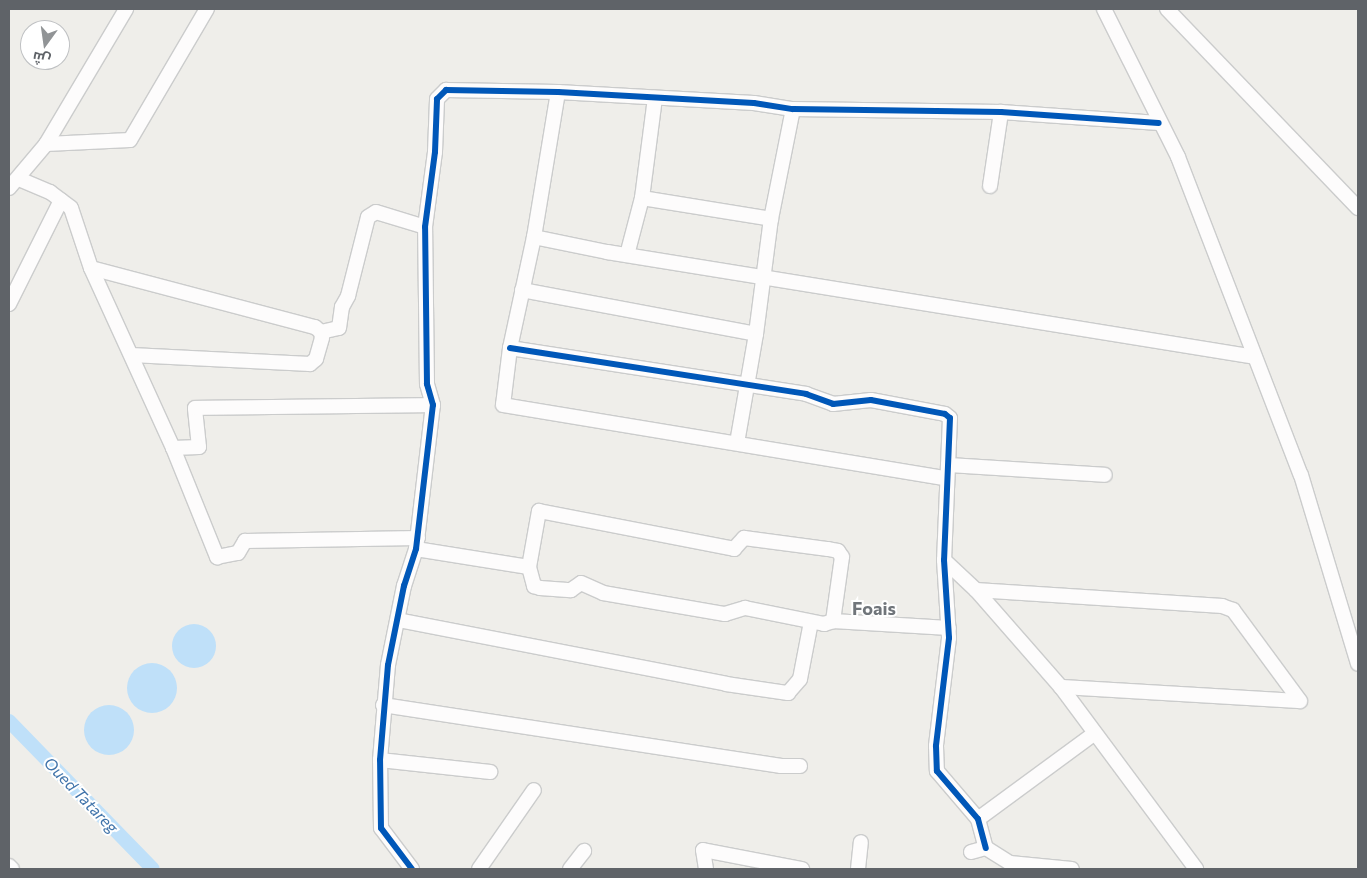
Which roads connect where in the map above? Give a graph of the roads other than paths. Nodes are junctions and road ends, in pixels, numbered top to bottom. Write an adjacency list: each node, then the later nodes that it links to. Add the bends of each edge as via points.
1 (126, 9): 10 (street)
2 (207, 9): 10 (street, via 130,140)
3 (1104, 9): 9 (street)
4 (1167, 9): 15 (street)
5 (558, 92): 6 (street); 17 (street, via 446,90 437,99 436,152); 18 (street)
6 (655, 98): 7 (street, via 754,103); 13 (street)
7 (794, 109): 8 (street); 16 (street)
8 (1001, 112): 9 (street); 12 (street)
9 (1159, 123): 28 (street, via 1178,157)
10 (46, 144): 11 (street)
11 (14, 184): 14 (street)
12 (990, 186)
13 (642, 198): 16 (street); 19 (street)
14 (61, 200): 20 (street, via 71,208); 23 (street)
15 (1358, 208)
16 (771, 219): 21 (street)
17 (425, 227): 24 (street, via 376,212 368,217 339,328); 30 (street, via 427,384)
18 (534, 237): 19 (street); 22 (street)
19 (627, 255): 21 (street)
20 (91, 268): 24 (street, via 315,327); 27 (street)
21 (763, 276): 25 (street); 28 (street)
22 (522, 290): 25 (street); 26 (street)
23 (9, 304)
24 (321, 332): 27 (street, via 319,352 310,364)
25 (756, 334): 29 (street)
26 (510, 348): 29 (street); 31 (street, via 503,405)
27 (131, 355): 32 (street)
28 (1255, 357): 43 (street, via 1301,475)
29 (745, 386): 31 (street); 33 (street, via 806,394 833,404 871,400 945,414 951,422)
30 (433, 405): 32 (street, via 195,408 199,447); 35 (street)
31 (738, 443): 33 (street)
32 (173, 448): 35 (street, via 217,557 238,552 245,541)
33 (947, 471): 34 (street); 36 (street)
34 (1105, 475)
35 (417, 544): 37 (street); 39 (street)
36 (944, 560): 38 (street); 42 (street)
37 (529, 568): 40 (street, via 539,511 734,549 744,538 828,549 838,551 842,556); 41 (street, via 534,586 564,590 581,584 603,594 725,614 745,608)
38 (976, 590): 44 (street); 44 (street, via 1222,606 1233,610 1300,702)
39 (398, 620): 41 (street, via 726,684 788,693 800,679); 45 (street)
40 (833, 621): 41 (street, via 824,624); 42 (street)
41 (811, 622)
42 (948, 628): 51 (street, via 936,746 937,771)
43 (1358, 664)
44 (1060, 687): 46 (street)
45 (383, 705): 47 (street); 48 (street, via 781,766)
46 (1095, 733): 51 (street); 66 (street)
47 (380, 760): 49 (street); 59 (street, via 381,828)
48 (800, 766)
49 (490, 772)
50 (534, 790): 60 (street)
51 (978, 819): 53 (street)
52 (860, 842): 64 (street)
53 (986, 848): 55 (street); 57 (street)
54 (584, 851): 61 (street)
55 (971, 852)
56 (9, 866): 58 (street)
57 (1010, 866): 65 (street)
58 (12, 869)
59 (412, 869)
60 (479, 869)
61 (570, 869)
62 (706, 869): 63 (street, via 703,850)
63 (802, 869)
64 (858, 869)
65 (1072, 869)
66 (1196, 869)

